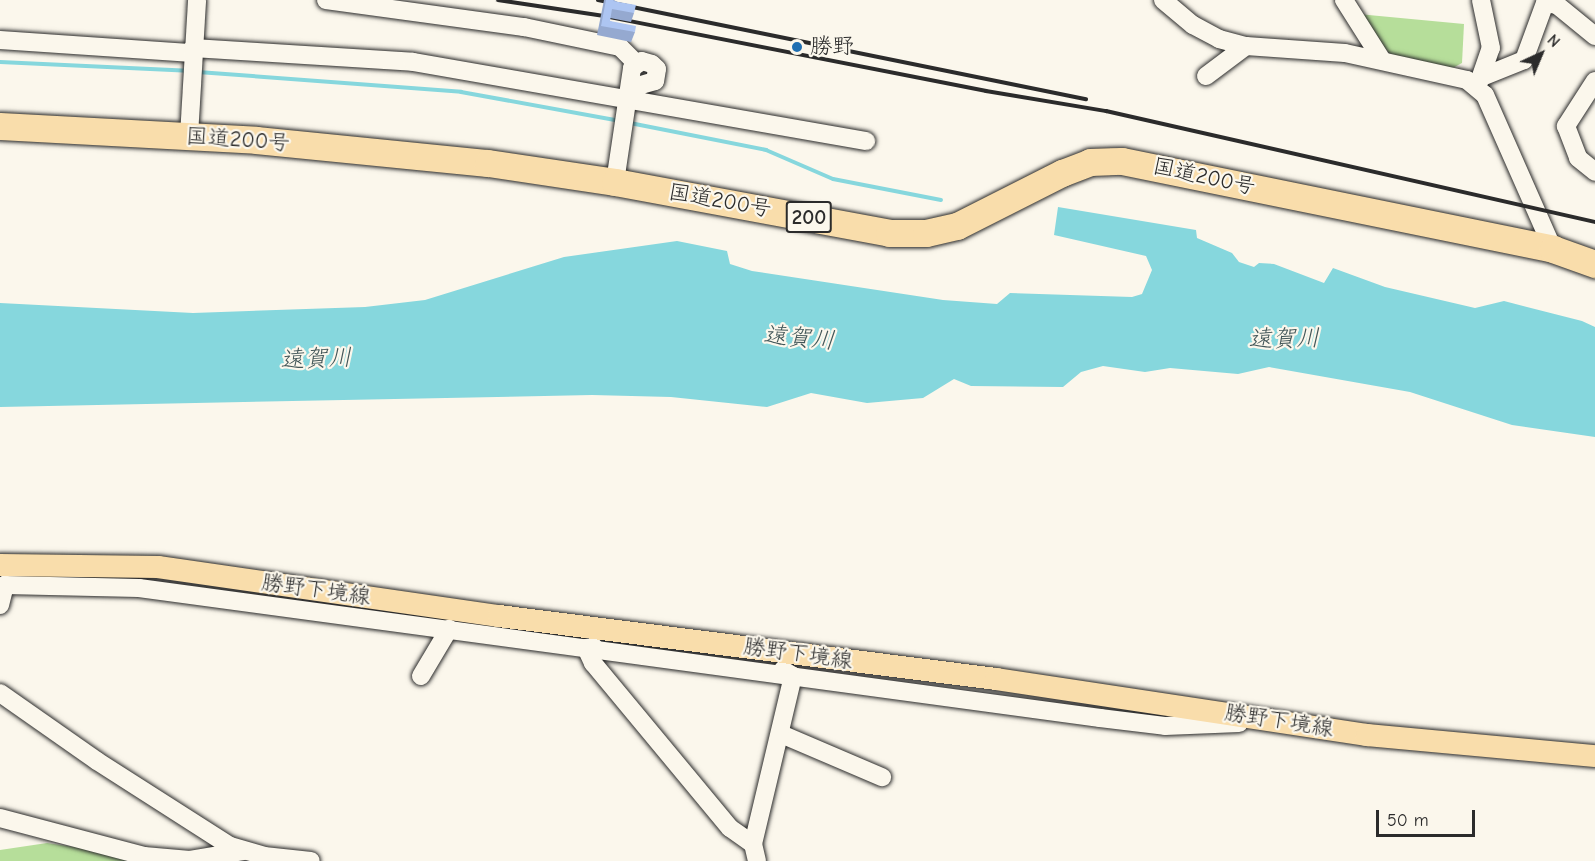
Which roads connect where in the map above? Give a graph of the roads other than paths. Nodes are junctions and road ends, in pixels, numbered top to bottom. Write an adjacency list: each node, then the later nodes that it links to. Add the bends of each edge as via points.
1 (196, 0): 9 (street)
2 (326, 0): 11 (street, via 524,27 620,47)
3 (1163, 0): 8 (street, via 1193,25 1219,39)
4 (1344, 0): 10 (street)
5 (1480, 0): 14 (street, via 1491,48)
6 (1595, 36): 14 (street, via 1557,5 1545,3 1524,60)
7 (0, 40): 9 (street)
8 (1246, 46): 10 (street, via 1345,53); 12 (street)
9 (193, 50): 15 (street, via 413,62); 17 (street)
10 (1382, 60): 14 (street)
11 (636, 63): 15 (street); 15 (street, via 652,64 657,76)
12 (1206, 76)
13 (1595, 81): 19 (street, via 1566,126 1578,158)
14 (1479, 82): 21 (street)
15 (629, 98): 18 (street); 20 (street)
16 (0, 126): 17 (highway, 国道200号 / 200)
17 (189, 136): 20 (highway, 国道200号 / 200, via 488,163)
18 (866, 141)
19 (1595, 172)
20 (615, 182): 21 (highway, 国道200号 / 200, via 889,233 926,233 957,226 1044,180 1090,162 1122,161)
21 (1553, 249): 22 (highway, 国道200号 / 200)
22 (1595, 264)
23 (172, 569): 24 (main road, 勝野下境線, via 117,564); 25 (main road, 勝野下境線); 26 (street, via 152,578 97,580)
24 (2, 579): 26 (street); 28 (street)
25 (268, 583): 27 (street, via 246,592); 29 (main road, 勝野下境線)
26 (83, 585): 27 (street)
27 (190, 594): 30 (street)
28 (0, 605)
29 (499, 616): 30 (street); 32 (main road, 勝野下境線)
30 (415, 625): 31 (street)
31 (449, 629): 34 (street); 36 (street)
32 (652, 635): 33 (main road, 勝野下境線); 34 (street, via 632,642)
33 (718, 643): 35 (main road, 勝野下境線); 37 (street)
34 (586, 648): 37 (street); 45 (street, via 593,663)
35 (895, 666): 37 (street, via 870,674 820,673); 39 (main road, 勝野下境線)
36 (421, 676)
37 (800, 677): 39 (street, via 1165,726 1242,723); 40 (street)
38 (0, 693): 44 (street, via 180,817)
39 (1259, 718): 41 (main road, 勝野下境線, via 1367,735)
40 (781, 734): 42 (street); 45 (street)
41 (1595, 756)
42 (882, 777)
43 (0, 818): 44 (street, via 144,856 190,860)
44 (244, 850): 46 (street)
45 (755, 853)
46 (312, 861)

